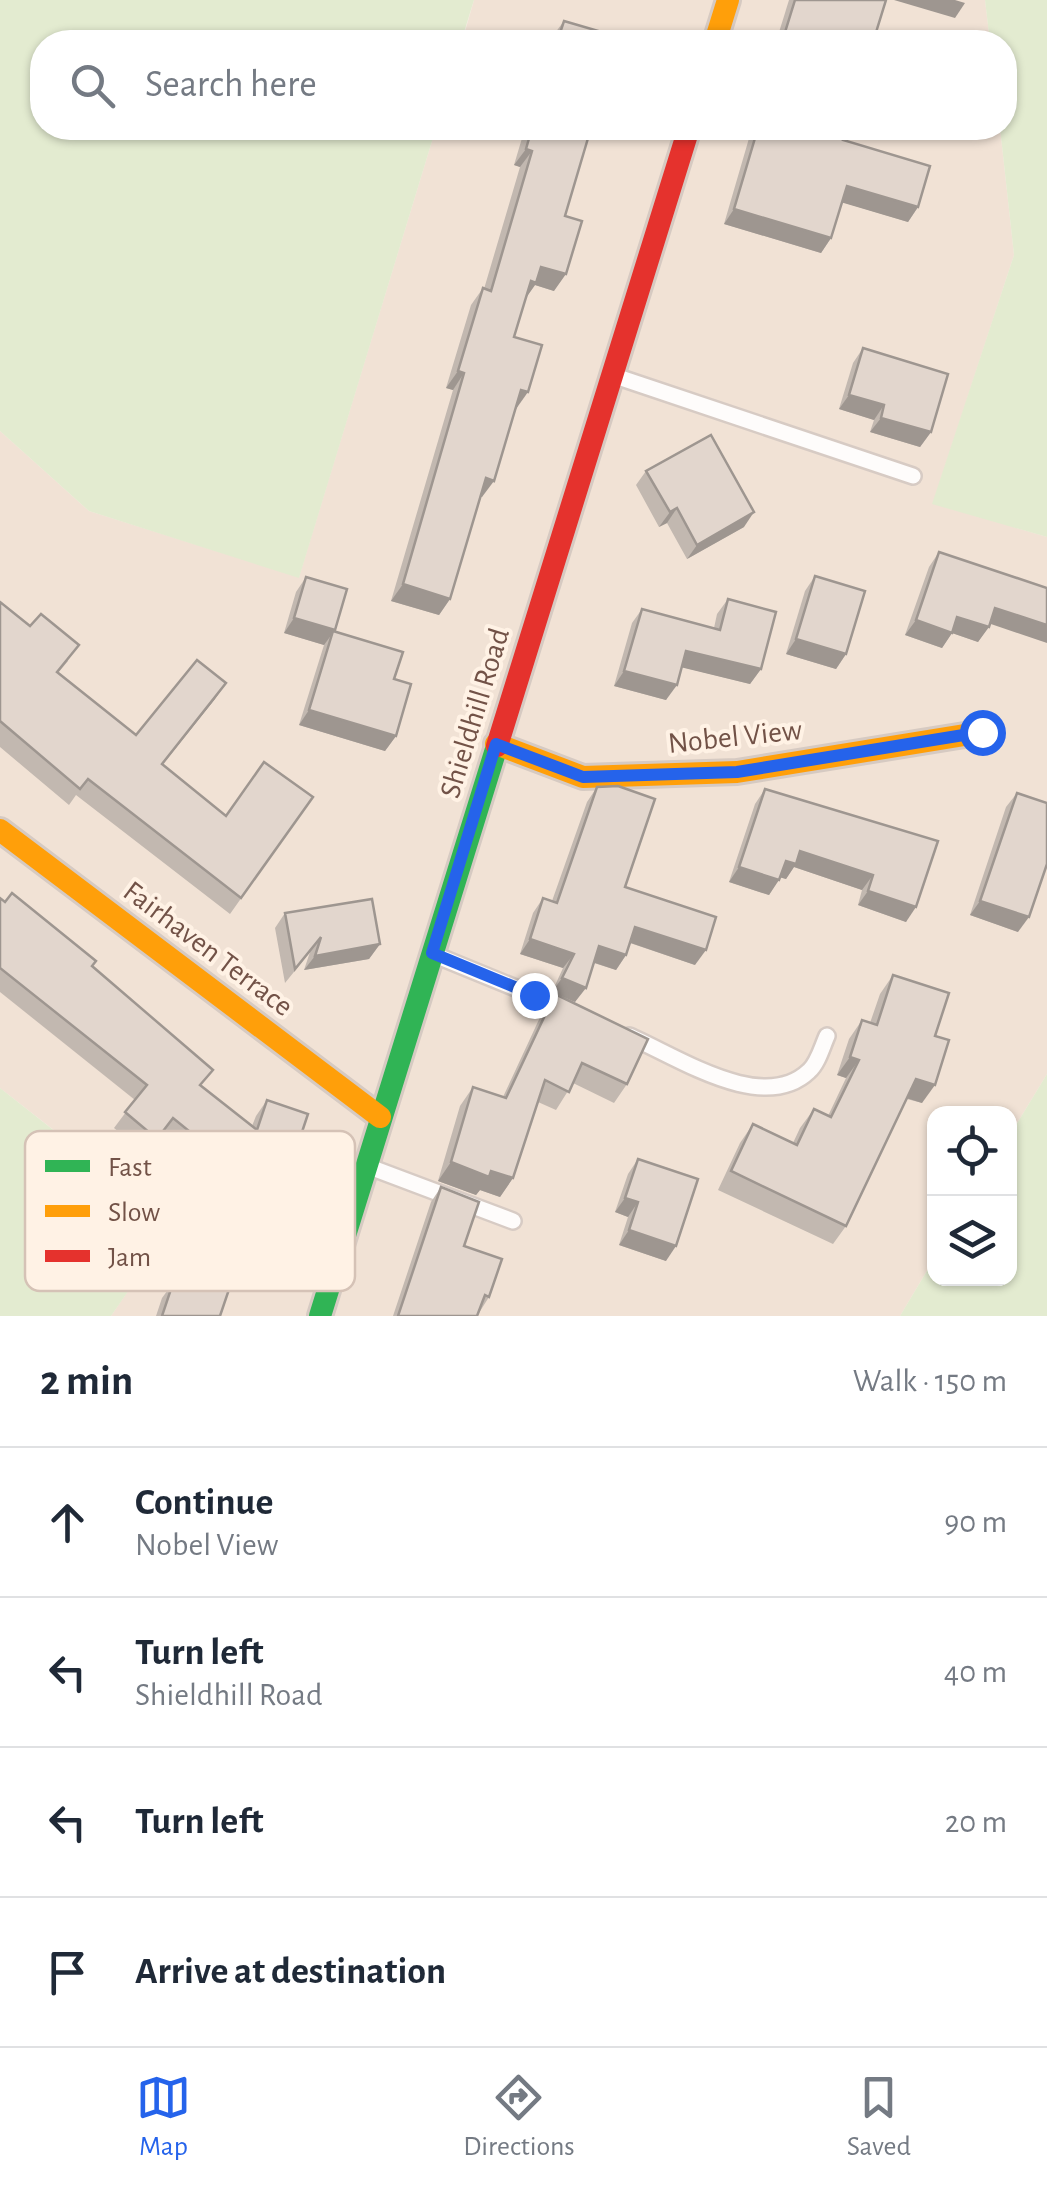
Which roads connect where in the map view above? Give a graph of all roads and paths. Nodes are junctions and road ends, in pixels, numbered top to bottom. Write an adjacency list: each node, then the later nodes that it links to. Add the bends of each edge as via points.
1 (728, 0): 2 (main road)
2 (719, 30)
3 (684, 140): 4 (main road, Shieldhill Road)
4 (612, 375): 5 (lane); 7 (main road, Shieldhill Road)
5 (913, 476)
6 (982, 732): 7 (main road, Nobel View, via 737,772 583,777)
7 (496, 744): 9 (main road, Shieldhill Road)
8 (0, 830): 13 (main road, Fairhaven Terrace)
9 (432, 953): 10 (lane); 13 (main road, Shieldhill Road)
10 (588, 1018)
11 (606, 1026): 12 (lane, via 749,1088 780,1090 812,1070)
12 (827, 1036)
13 (380, 1117): 14 (main road, Shieldhill Road)
14 (366, 1165): 15 (main road, Shieldhill Road); 16 (lane)
15 (355, 1201)
16 (513, 1220)
17 (328, 1291): 18 (main road, Shieldhill Road)
18 (320, 1316)

